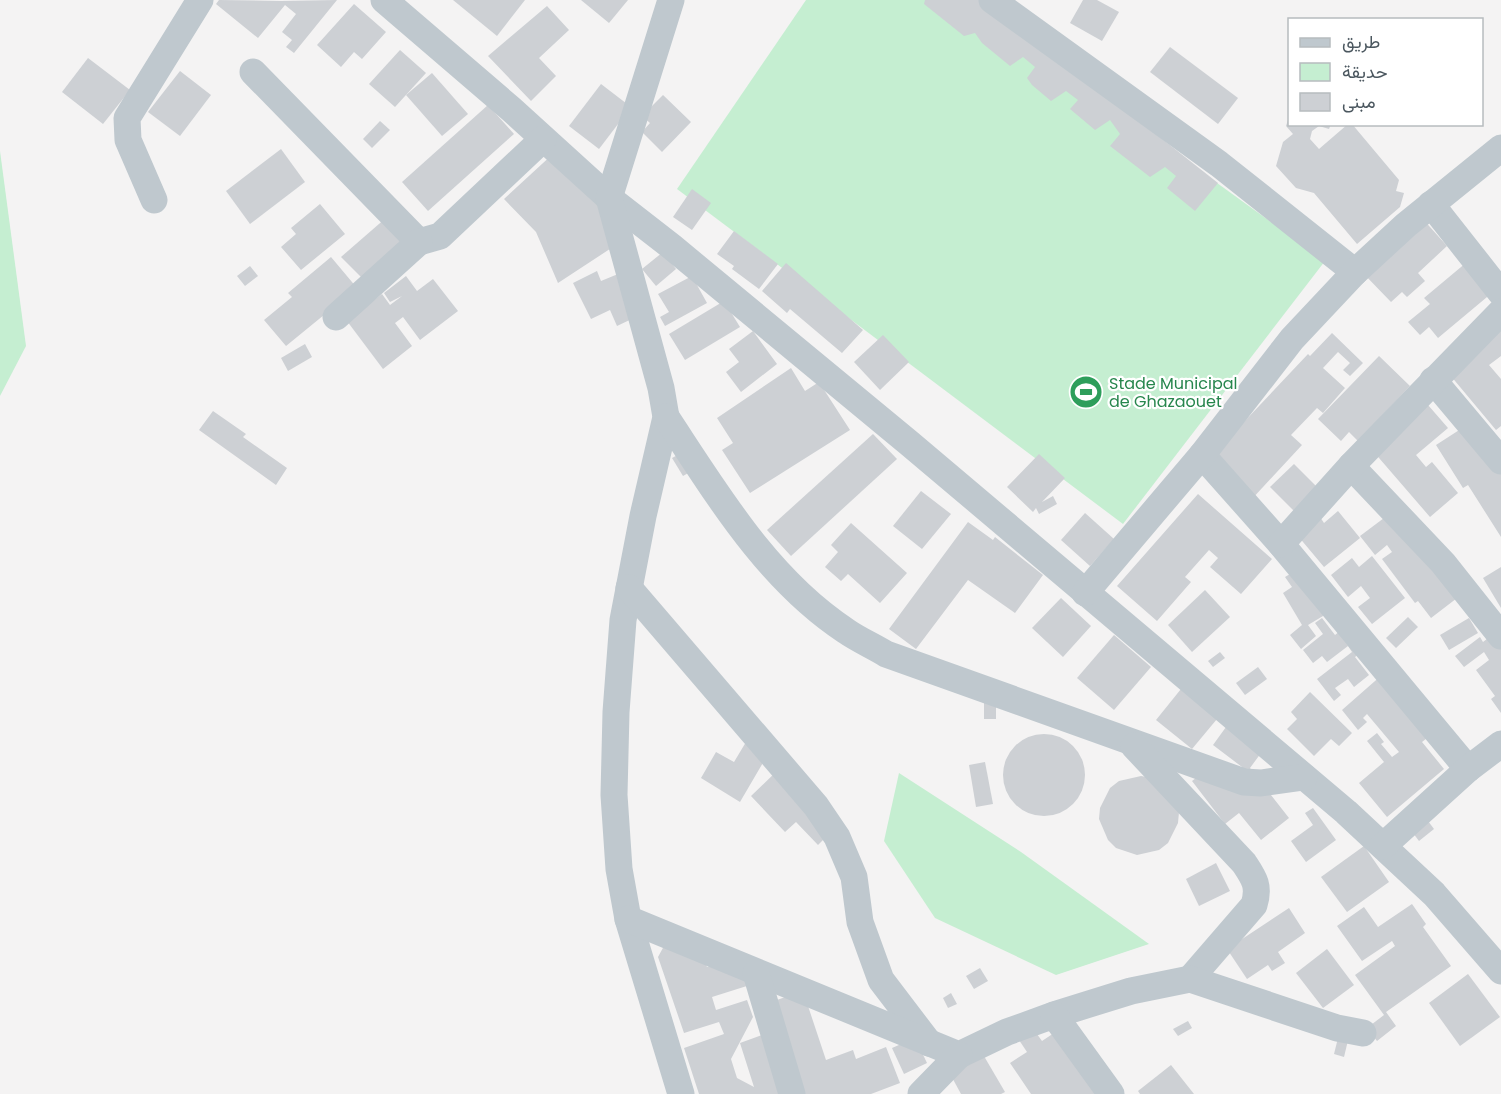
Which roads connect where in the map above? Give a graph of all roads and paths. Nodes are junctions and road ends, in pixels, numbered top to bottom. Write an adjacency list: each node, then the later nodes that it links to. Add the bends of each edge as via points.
1 (200, 0): 9 (street, via 127,118 128,140)
2 (384, 0): 6 (street)
3 (671, 0): 8 (street)
4 (992, 0): 12 (street, via 1219,164)
5 (253, 72): 11 (street)
6 (543, 139): 8 (street); 11 (street, via 441,236)
7 (1501, 148): 10 (street)
8 (609, 198): 17 (street); 23 (street)
9 (154, 200)
10 (1431, 204): 12 (street); 13 (street)
11 (419, 242): 15 (street)
12 (1355, 272): 18 (street, via 1292,339)
13 (1498, 284)
14 (1501, 312): 16 (street)
15 (336, 317)
16 (1433, 380): 19 (street); 20 (street)
17 (666, 417): 22 (street); 25 (street, via 725,507 768,560 845,631 886,654)
18 (1202, 455): 21 (street); 23 (street)
19 (1501, 461)
20 (1352, 466): 21 (street); 24 (street, via 1443,563)
21 (1281, 544): 27 (street)
22 (629, 588): 30 (street, via 616,712 614,795); 36 (street, via 816,806 837,837 854,877 860,922 881,980)
23 (1085, 593): 28 (street)
24 (1501, 636)
25 (1129, 741): 28 (street, via 1244,782); 33 (street, via 1244,863 1257,882 1259,892 1254,905)
26 (1501, 744): 27 (street)
27 (1468, 769): 29 (street)
28 (1304, 777): 29 (street)
29 (1383, 846): 31 (street, via 1434,894)
30 (628, 919): 32 (street); 39 (street)
31 (1501, 971)
32 (756, 973): 36 (street); 40 (street)
33 (1190, 979): 34 (street, via 1131,991); 35 (street)
34 (1054, 1015): 37 (street); 41 (street)
35 (1363, 1033)
36 (929, 1043): 37 (street)
37 (959, 1055): 38 (street)
38 (930, 1091)
39 (681, 1094)
40 (792, 1094)
41 (1111, 1094)

